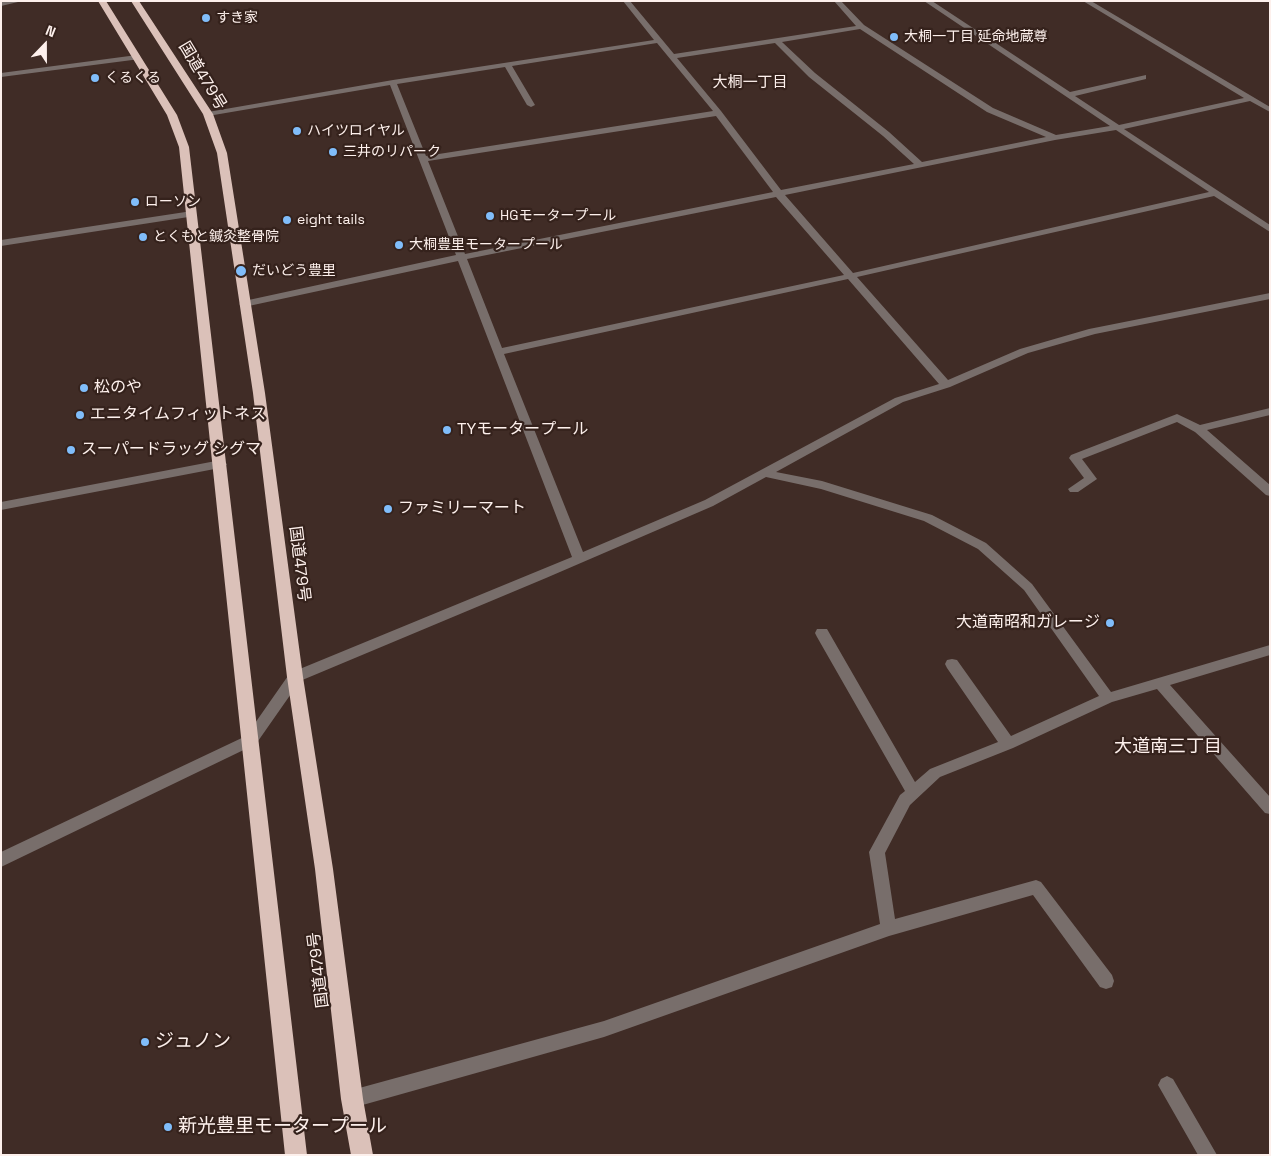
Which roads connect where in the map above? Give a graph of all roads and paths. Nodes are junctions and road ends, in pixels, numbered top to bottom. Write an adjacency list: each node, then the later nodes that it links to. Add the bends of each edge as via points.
1 (16, 1): 8 (street)
2 (102, 1): 12 (highway)
3 (135, 1): 23 (highway, 国道479号)
4 (626, 1): 10 (street)
5 (837, 1): 9 (street)
6 (928, 1): 18 (street)
7 (1086, 1): 19 (street)
8 (1, 4)
9 (861, 26): 11 (street); 25 (street, via 990,110)
10 (659, 41): 13 (street); 14 (street)
11 (777, 41): 13 (street); 27 (street, via 812,76 886,134)
12 (138, 57): 15 (street); 30 (highway, via 172,116 184,147)
13 (672, 57): 22 (street)
14 (508, 65): 17 (street); 20 (street)
15 (1, 75)
16 (1143, 77): 18 (street)
17 (393, 82): 23 (street); 26 (street)
18 (1068, 95): 24 (street)
19 (1249, 99): 21 (street); 24 (street)
20 (531, 105)
21 (1270, 110)
22 (718, 113): 26 (street); 29 (street)
23 (208, 114): 36 (highway, 国道479号, via 222,152)
24 (1116, 128): 25 (street); 28 (street)
25 (1055, 138): 27 (street)
26 (423, 159): 33 (street)
27 (920, 166): 29 (street)
28 (1216, 193): 31 (street); 34 (street)
29 (779, 194): 33 (street); 34 (street)
30 (192, 214): 32 (street); 41 (highway)
31 (1270, 229)
32 (1, 242)
33 (462, 257): 36 (street); 37 (street)
34 (851, 276): 37 (street); 38 (street)
35 (1270, 296): 38 (street, via 1093,331 1024,352)
36 (244, 304): 50 (highway, 国道479号, via 259,392)
37 (498, 352): 46 (street)
38 (946, 385): 42 (street, via 899,400)
39 (1270, 411): 40 (street)
40 (1199, 429): 43 (street, via 1177,418 1076,458 1092,479); 44 (street)
41 (221, 464): 45 (street); 53 (highway)
42 (764, 473): 46 (street, via 709,503); 52 (street, via 822,485 928,518 982,546 1028,587)
43 (1074, 488)
44 (1270, 492)
45 (1, 506)
46 (579, 559): 50 (street)
47 (822, 633): 55 (street)
48 (1270, 650): 51 (street)
49 (952, 664): 54 (street)
50 (295, 677): 53 (street); 61 (highway, 国道479号, via 324,869)
51 (1160, 682): 52 (street); 56 (street)
52 (1108, 698): 54 (street)
53 (250, 740): 57 (street); 62 (highway)
54 (1008, 744): 55 (street, via 935,773)
55 (914, 792): 58 (street, via 904,800 877,852)
56 (1270, 808)
57 (1, 860)
58 (889, 928): 59 (street, via 1036,887); 61 (street, via 604,1028)
59 (1106, 981)
60 (1167, 1085): 64 (street)
61 (352, 1099): 63 (highway, 国道479号)
62 (296, 1155)
63 (362, 1155)
64 (1208, 1155)

